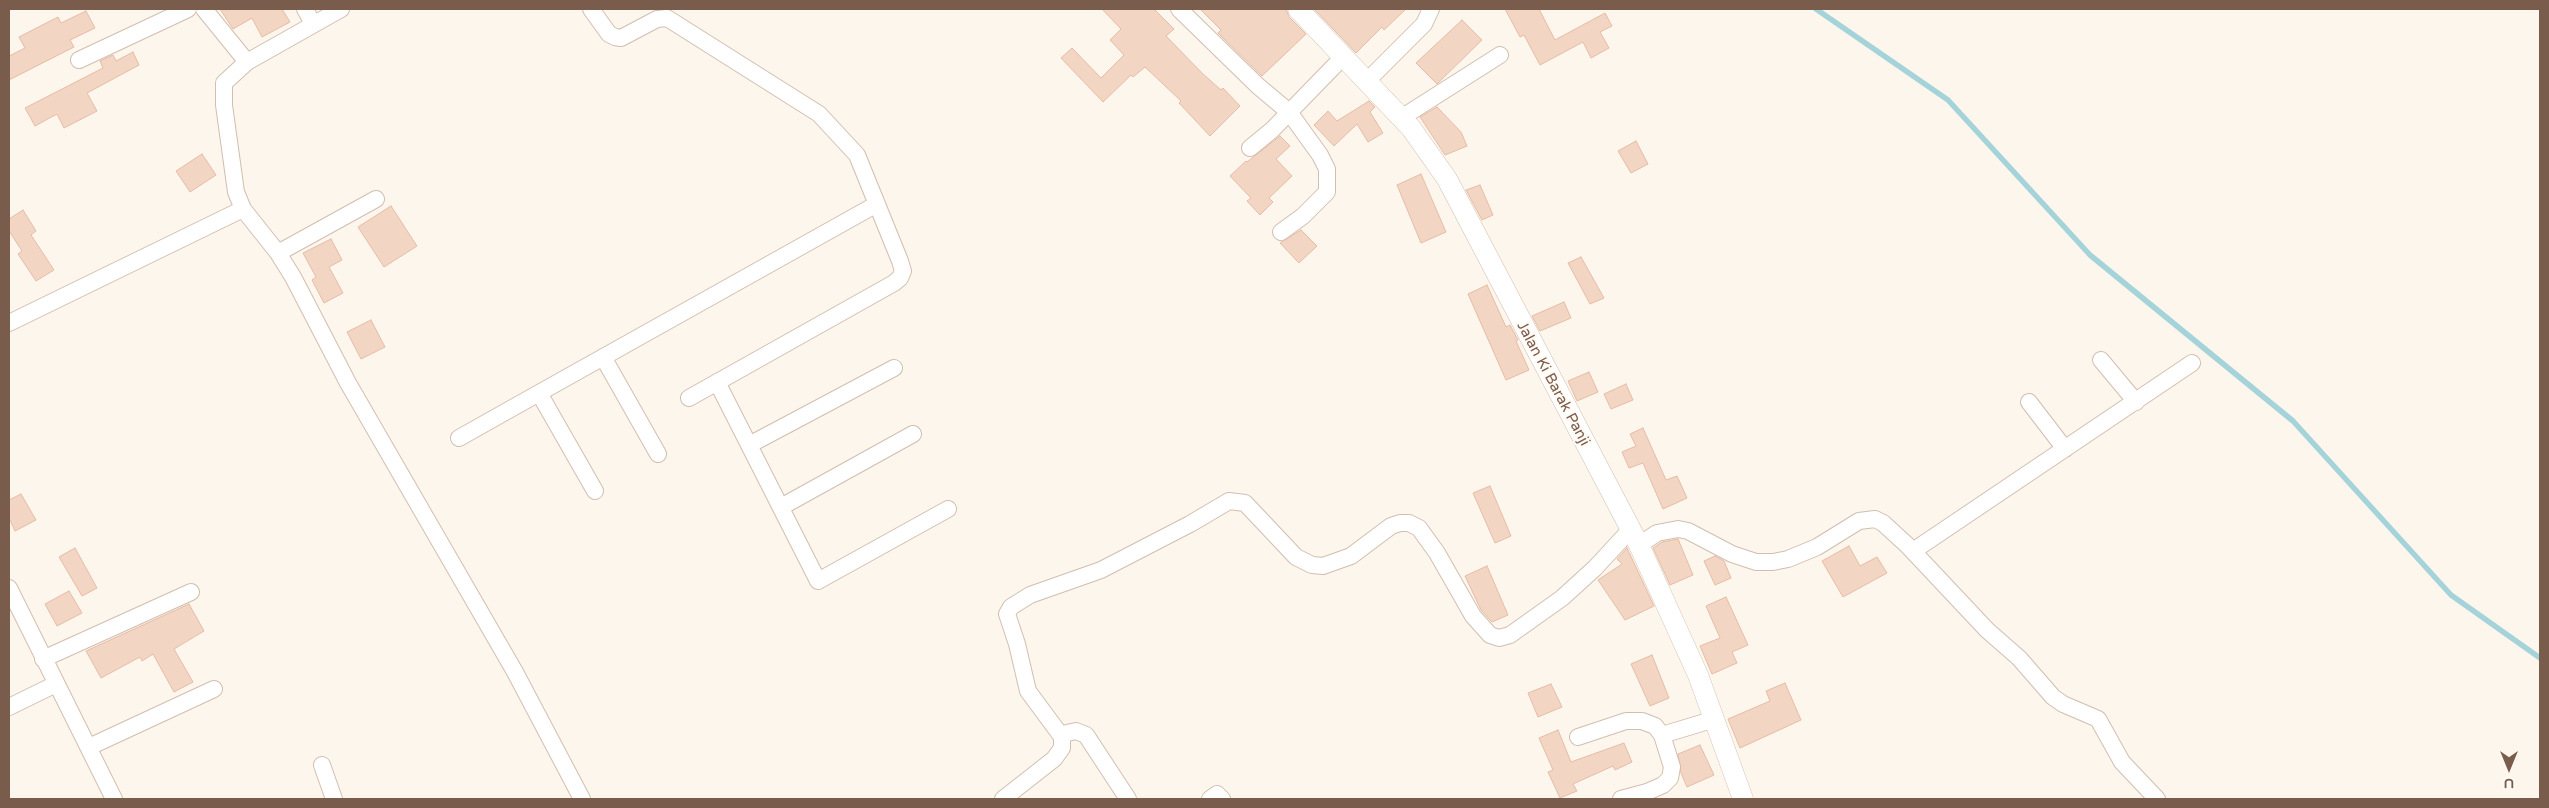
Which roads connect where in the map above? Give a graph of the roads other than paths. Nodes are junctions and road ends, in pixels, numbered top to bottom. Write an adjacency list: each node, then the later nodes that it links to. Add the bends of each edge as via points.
1 (188, 9): 12 (street)
2 (204, 9): 13 (street)
3 (305, 9): 9 (street)
4 (341, 9): 9 (street)
5 (591, 9): 19 (street, via 609,34 621,38 657,19 667,18 813,110 852,147)
6 (1180, 9): 15 (street)
7 (1298, 9): 11 (street, Jalan Ki Barak Panji)
8 (1431, 9): 14 (street, via 1424,24)
9 (313, 24): 13 (street)
10 (1500, 55): 16 (street)
11 (1342, 58): 14 (street, Jalan Ki Barak Panji); 15 (street)
12 (79, 60)
13 (247, 62): 20 (street, via 224,83 223,93 232,168)
14 (1366, 82): 16 (street, Jalan Ki Barak Panji)
15 (1289, 112): 17 (street); 21 (street, via 1320,155 1327,169 1328,181 1327,192)
16 (1401, 118): 41 (street, Jalan Ki Barak Panji, via 1434,158 1446,179)
17 (1250, 148)
18 (376, 199): 22 (street)
19 (877, 204): 24 (street); 28 (street, via 900,261 903,271 900,278)
20 (242, 209): 22 (street); 23 (street)
21 (1281, 232)
22 (278, 253): 57 (street, via 317,319 348,383 515,672)
23 (9, 323)
24 (603, 357): 29 (street); 37 (street)
25 (2101, 360): 32 (street)
26 (2192, 364): 32 (street)
27 (894, 368): 35 (street)
28 (717, 382): 30 (street); 35 (street)
29 (539, 393): 34 (street); 38 (street)
30 (689, 398)
31 (2029, 402): 36 (street)
32 (2136, 402): 36 (street)
33 (913, 434): 39 (street)
34 (459, 438)
35 (749, 445): 39 (street)
36 (2065, 449): 42 (street)
37 (658, 454)
38 (595, 491)
39 (780, 507): 40 (street, via 818,581)
40 (948, 509)
41 (1635, 537): 42 (street, via 1678,529 1732,554 1756,562 1774,562 1817,547 1858,521 1875,519 1893,530); 49 (street, Jalan Ki Barak Panji, via 1683,639); 52 (street, via 1562,598 1510,635 1499,638 1490,635 1473,616 1419,528 1409,523 1391,526 1350,556 1323,566 1312,565 1296,557 1245,503 1229,501 1101,570 1030,595 1011,607 1007,614 1028,691)
42 (1913, 551): 64 (street, via 2053,697 2098,719 2122,762)
43 (9, 588): 45 (street)
44 (191, 592): 45 (street)
45 (43, 659): 46 (street)
46 (56, 684): 48 (street); 53 (street)
47 (214, 689): 53 (street)
48 (9, 708)
49 (1715, 719): 50 (street); 63 (street, Jalan Ki Barak Panji)
50 (1662, 735): 51 (street, via 1655,726 1642,721 1626,721); 62 (street, via 1672,767 1670,778 1647,792)
51 (1578, 737)
52 (1062, 738): 58 (street, via 1062,748 1054,759); 59 (street, via 1066,733 1076,731 1086,735)
53 (89, 747): 55 (street)
54 (322, 765): 56 (street)
55 (114, 799)
56 (334, 799)
57 (582, 799)
58 (1003, 799)
59 (1128, 799)
60 (1210, 799): 61 (street, via 1218,794)
61 (1222, 799)
62 (1621, 799)
63 (1743, 799)
64 (2156, 799)

